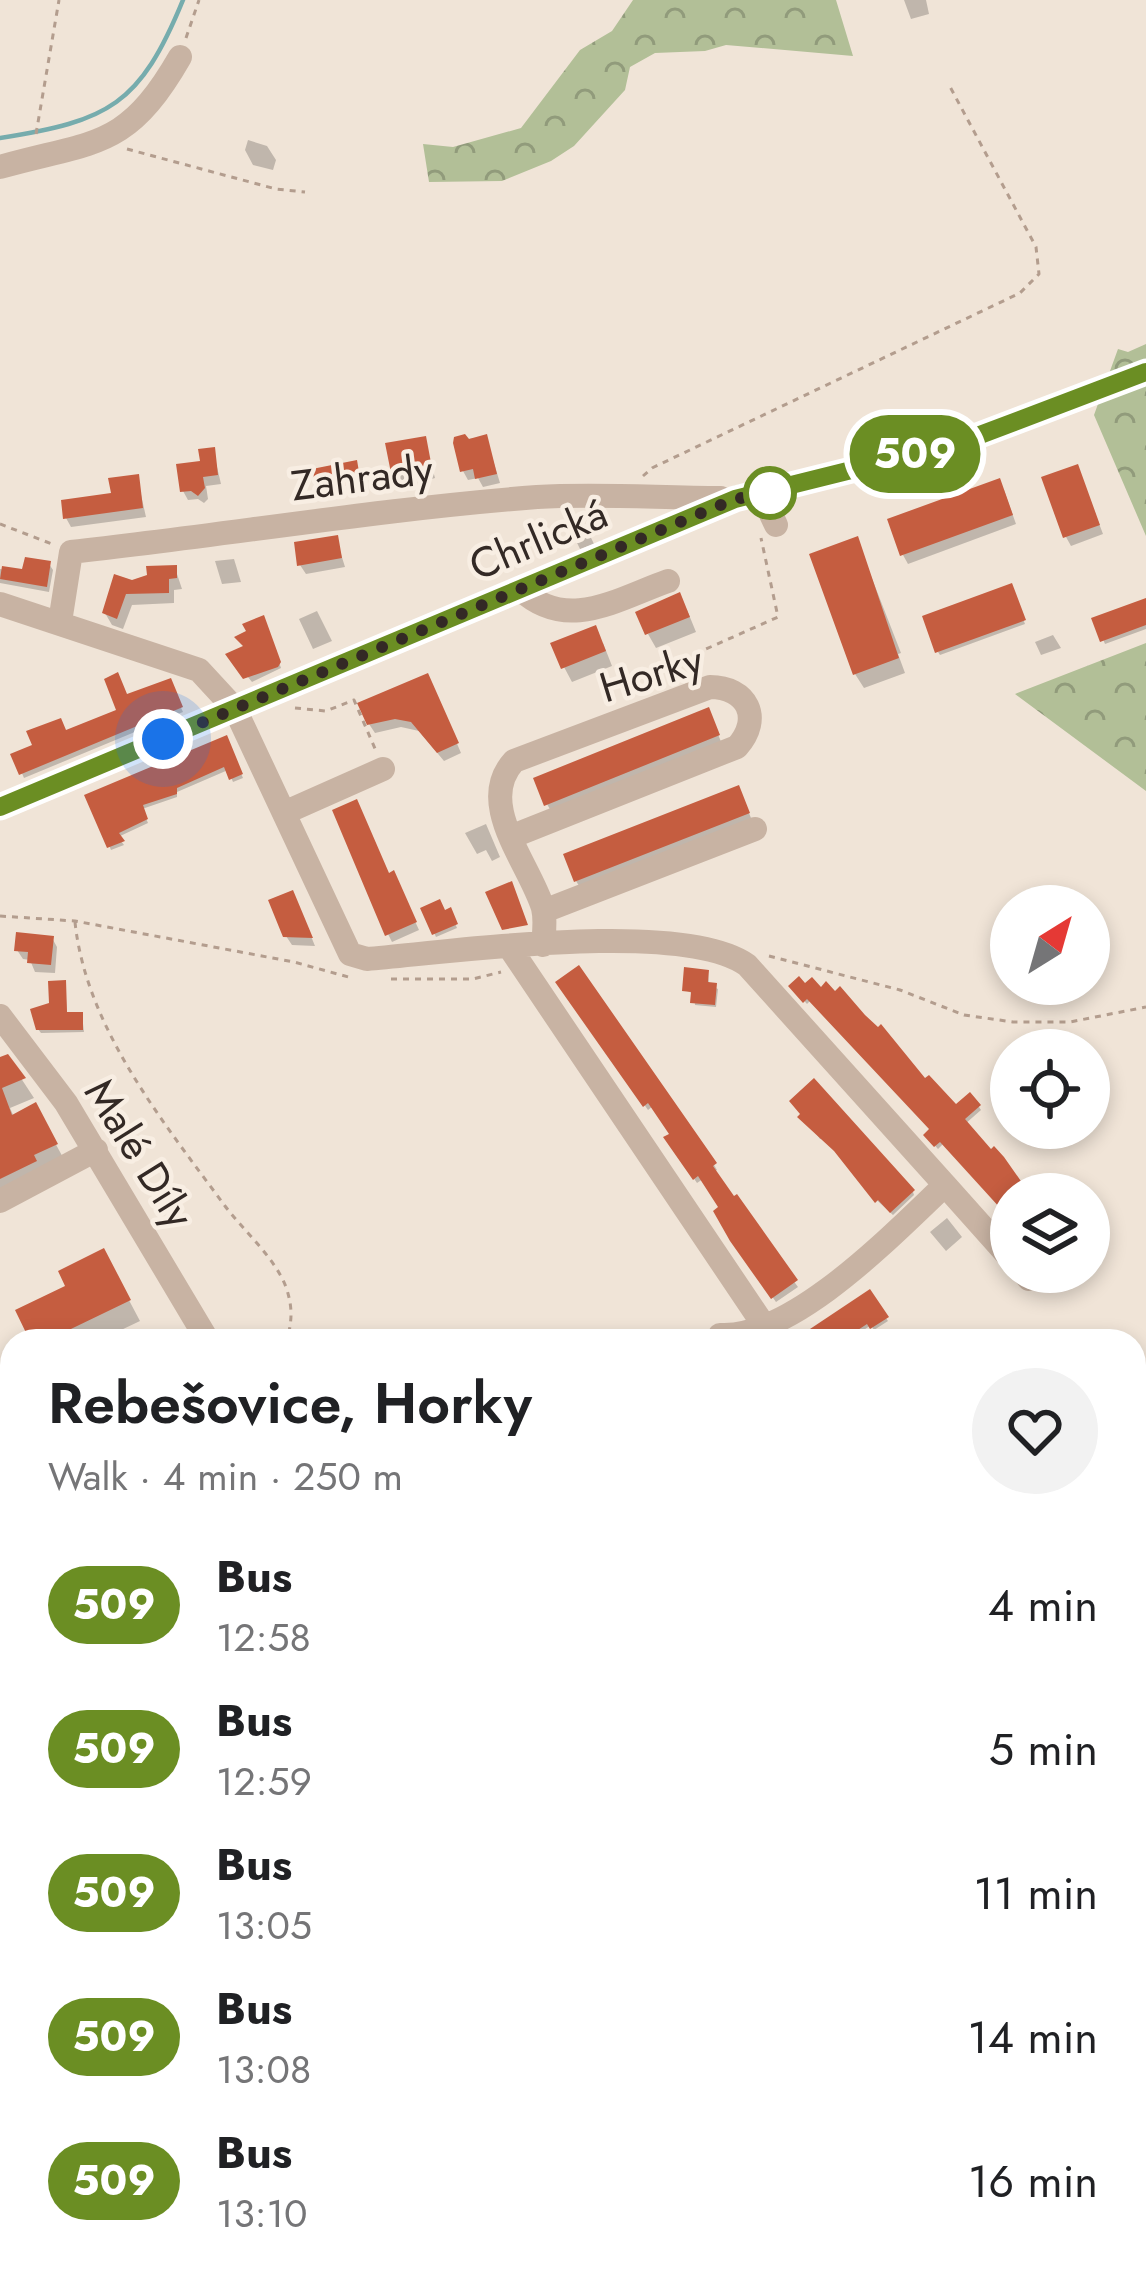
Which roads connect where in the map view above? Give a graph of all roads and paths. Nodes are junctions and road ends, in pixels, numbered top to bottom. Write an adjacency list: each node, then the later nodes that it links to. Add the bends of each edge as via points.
1 (59, 0): 6 (path)
2 (199, 0): 3 (path)
3 (180, 57): 5 (street, via 133,122)
4 (948, 82): 11 (path, via 1036,247 1039,274 1020,293 652,468)
5 (102, 142): 7 (street); 8 (path)
6 (35, 143)
7 (0, 167)
8 (305, 192)
9 (1146, 372): 10 (street, Chrlická, via 956,444)
10 (762, 495): 12 (street, Chrlická); 14 (street)
11 (619, 497): 12 (street, Zahrady); 15 (street, Zahrady, via 386,511)
12 (735, 499): 18 (street, Chrlická)
13 (0, 524): 15 (path)
14 (776, 525)
15 (71, 552): 20 (street)
16 (764, 552): 21 (path, via 778,617)
17 (668, 580): 18 (street, via 562,613)
18 (520, 589): 23 (street, Chrlická)
19 (0, 604): 20 (street)
20 (60, 622): 23 (street, via 199,670)
21 (688, 657)
22 (289, 708): 24 (path, via 326,711 354,700)
23 (235, 709): 26 (street, Chrlická); 27 (street)
24 (367, 731)
25 (383, 769): 27 (street)
26 (0, 807)
27 (284, 813): 34 (street, via 350,954)
28 (754, 829): 30 (street)
29 (512, 836): 29 (street, Horky, via 737,746 752,718 748,704 727,687 710,687 514,760 497,799); 30 (street, Horky)
30 (544, 911): 33 (street, Horky)
31 (0, 916): 32 (path)
32 (75, 921): 36 (path); 46 (path, via 98,1001 130,1070 284,1282)
33 (542, 945): 34 (street); 35 (street, via 656,941 707,947)
34 (515, 956): 37 (path, via 492,976); 44 (street)
35 (747, 965): 38 (path, via 768,956 900,990 964,1016 1013,1022 1070,1022); 41 (street)
36 (359, 978)
37 (376, 980)
38 (1146, 1007)
39 (0, 1016): 40 (street, Malé Díly)
40 (95, 1150): 42 (street); 45 (street, Malé Díly)
41 (945, 1185): 43 (street); 44 (street, via 864,1262)
42 (0, 1201)
43 (990, 1235)
44 (765, 1327): 47 (street)
45 (201, 1329)
46 (290, 1329)
47 (759, 1329)

